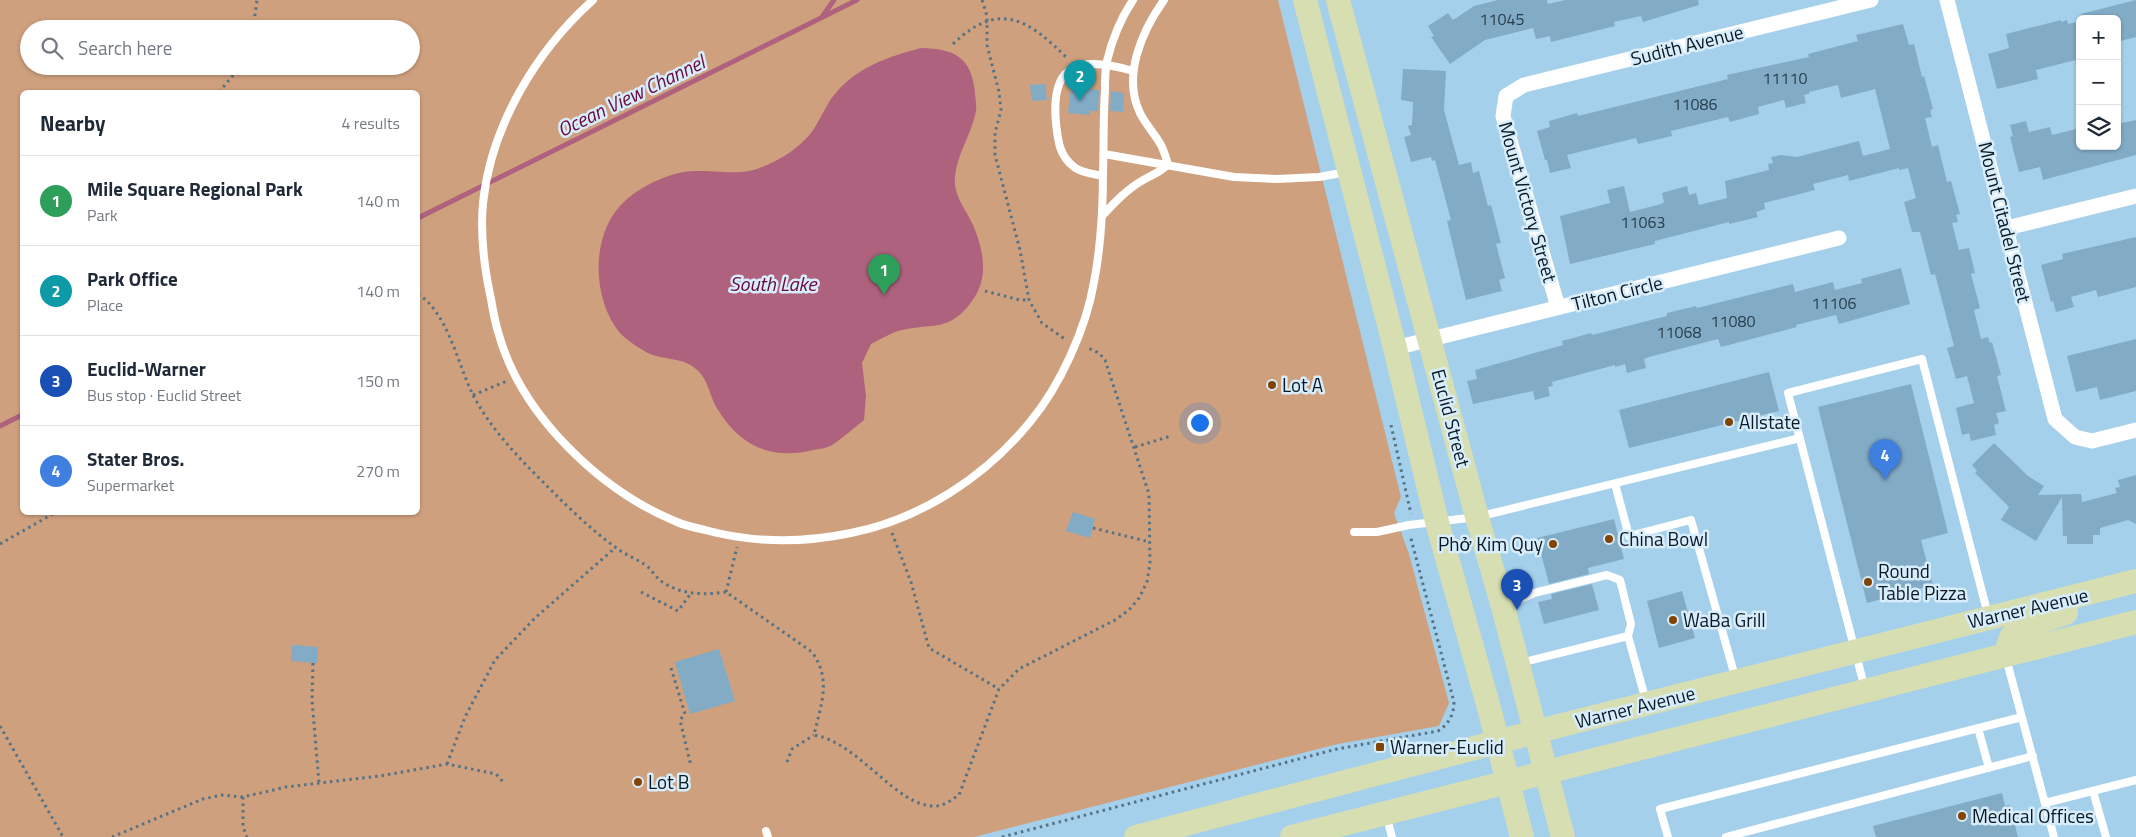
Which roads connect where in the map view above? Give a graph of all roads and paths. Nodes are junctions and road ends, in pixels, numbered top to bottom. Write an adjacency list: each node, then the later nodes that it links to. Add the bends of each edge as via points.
1 (258, 0): 12 (path)
2 (594, 0): 35 (lane, via 554,39 531,73 494,149 484,201 482,240 499,338)
3 (982, 0): 11 (path)
4 (1133, 0): 14 (lane, via 1124,14)
5 (1164, 0): 16 (lane, via 1152,17)
6 (1304, 0): 22 (main road, Euclid Street)
7 (1338, 0): 32 (main road, Euclid Street)
8 (1871, 0): 10 (street, Sudith Avenue)
9 (1948, 0): 26 (street, Mount Citadel Street)
10 (1844, 3): 19 (street, Sudith Avenue, via 1524,85)
11 (986, 16): 13 (path); 15 (path, via 1000,14 1027,21 1070,61); 30 (path, via 987,45 1001,110 995,133 995,154 1020,250)
12 (255, 20)
13 (953, 44)
14 (1106, 63): 15 (lane); 16 (lane); 20 (lane)
15 (1073, 68): 23 (lane, via 1057,85 1054,101 1058,148 1076,169)
16 (1133, 70): 21 (lane, via 1134,100 1148,128 1161,144)
17 (233, 75): 18 (path)
18 (221, 90)
19 (1506, 96): 31 (street, Mount Victory Street, via 1503,116)
20 (1104, 154): 21 (lane); 23 (lane)
21 (1168, 164): 22 (lane, via 1234,177 1276,179); 25 (lane, via 1161,172 1144,179 1124,194)
22 (1348, 172): 34 (main road, Euclid Street)
23 (1103, 176): 25 (lane)
24 (2136, 196): 26 (street)
25 (1102, 216): 33 (lane, via 1094,283)
26 (2007, 228): 38 (street, Mount Citadel Street, via 2055,419 2075,437 2092,441)
27 (1839, 238): 31 (street, Tilton Circle)
28 (985, 290): 30 (path)
29 (420, 295): 36 (path, via 440,319)
30 (1029, 300): 33 (path, via 1042,323 1062,338)
31 (1558, 307): 32 (street, Tilton Circle)
32 (1430, 339): 34 (street, Tilton Circle); 44 (main road, Euclid Street)
33 (1075, 342): 41 (path, via 1105,360); 46 (lane, via 1052,389 1030,422 982,471 944,498)
34 (1395, 348): 45 (main road, Euclid Street)
35 (516, 377): 36 (path); 50 (lane, via 559,438 619,491 678,523)
36 (473, 396): 53 (path, via 509,449)
37 (1390, 418): 47 (path, via 1411,513)
38 (2136, 430)
39 (1171, 436): 41 (path)
40 (1800, 438): 42 (lane); 60 (lane, via 1788,393 1922,359); 63 (lane)
41 (1135, 447): 51 (path, via 1149,494)
42 (1615, 484): 44 (lane); 68 (lane, via 1629,536 1691,520)
43 (51, 515): 52 (path)
44 (1477, 517): 45 (lane); 59 (main road, Euclid Street)
45 (1437, 522): 47 (lane); 77 (main road, Euclid Street)
46 (888, 523): 50 (lane, via 828,538 784,541); 69 (path, via 911,582 928,645)
47 (1409, 525): 49 (lane, via 1377,532); 96 (path, via 1454,702 1450,720 1442,728 1337,749)
48 (1093, 528): 51 (path)
49 (1354, 532)
50 (739, 538): 57 (path)
51 (1150, 542): 69 (path, via 1147,582 1129,610 1019,669)
52 (0, 544)
53 (615, 548): 58 (path, via 648,567 663,583); 80 (path, via 535,618 495,660 465,717)
54 (2136, 581): 55 (main road, Warner Avenue)
55 (2098, 591): 60 (main road, Warner Avenue); 64 (main road, via 2084,606 2021,628 2011,637)
56 (641, 592): 58 (path, via 678,611)
57 (726, 592): 58 (path); 76 (path, via 812,652 820,664 824,695)
58 (691, 593)
59 (1503, 607): 62 (lane, via 1534,593 1607,575 1620,580 1631,624); 66 (main road, Euclid Street)
60 (1989, 617): 63 (main road, Warner Avenue)
61 (2136, 622): 64 (main road, Warner Avenue)
62 (1628, 636): 66 (lane); 71 (lane)
63 (1855, 651): 68 (main road, Warner Avenue); 70 (lane)
64 (2005, 655): 70 (main road, Warner Avenue); 72 (lane)
65 (313, 663): 86 (path, via 312,700)
66 (1518, 664): 75 (main road, Euclid Street)
67 (671, 668): 81 (path, via 685,714 680,720)
68 (1736, 682): 71 (main road, Warner Avenue)
69 (999, 689): 76 (path, via 958,795 947,804 924,805 908,798 850,750)
70 (1865, 690): 83 (main road, Warner Avenue)
71 (1647, 704): 75 (main road, Warner Avenue)
72 (2022, 717): 74 (lane); 78 (lane)
73 (0, 726): 93 (path)
74 (1978, 728): 82 (lane); 102 (lane, via 1660,809)
75 (1536, 732): 77 (main road, Warner Avenue); 83 (main road, Euclid Street)
76 (814, 735): 79 (path, via 792,749)
77 (1498, 742): 85 (main road, Euclid Street); 97 (main road, Warner Avenue)
78 (2033, 756): 82 (lane); 90 (lane)
79 (787, 762)
80 (447, 764): 86 (path); 87 (path, via 496,774)
81 (691, 766)
82 (1989, 768): 103 (lane)
83 (1546, 771): 85 (main road, Warner Avenue); 101 (main road, Euclid Street)
84 (2136, 780): 88 (lane)
85 (1508, 782): 91 (main road, Warner Avenue); 100 (main road, Euclid Street)
86 (319, 783): 89 (path)
87 (505, 784)
88 (2094, 791): 90 (lane); 105 (lane)
89 (242, 797): 94 (path, via 222,795 202,799); 95 (path)
90 (2045, 803): 104 (lane)
91 (1386, 813): 92 (main road, Warner Avenue); 99 (lane)
92 (1316, 834): 98 (main road, Warner Avenue)
93 (66, 837)
94 (112, 837)
95 (246, 837)
96 (1002, 837)
97 (1136, 837)
98 (1292, 837)
99 (1392, 837)
100 (1522, 837)
101 (1563, 837)
102 (1668, 837)
103 (1726, 837)
104 (2054, 837)
105 (2106, 837)

